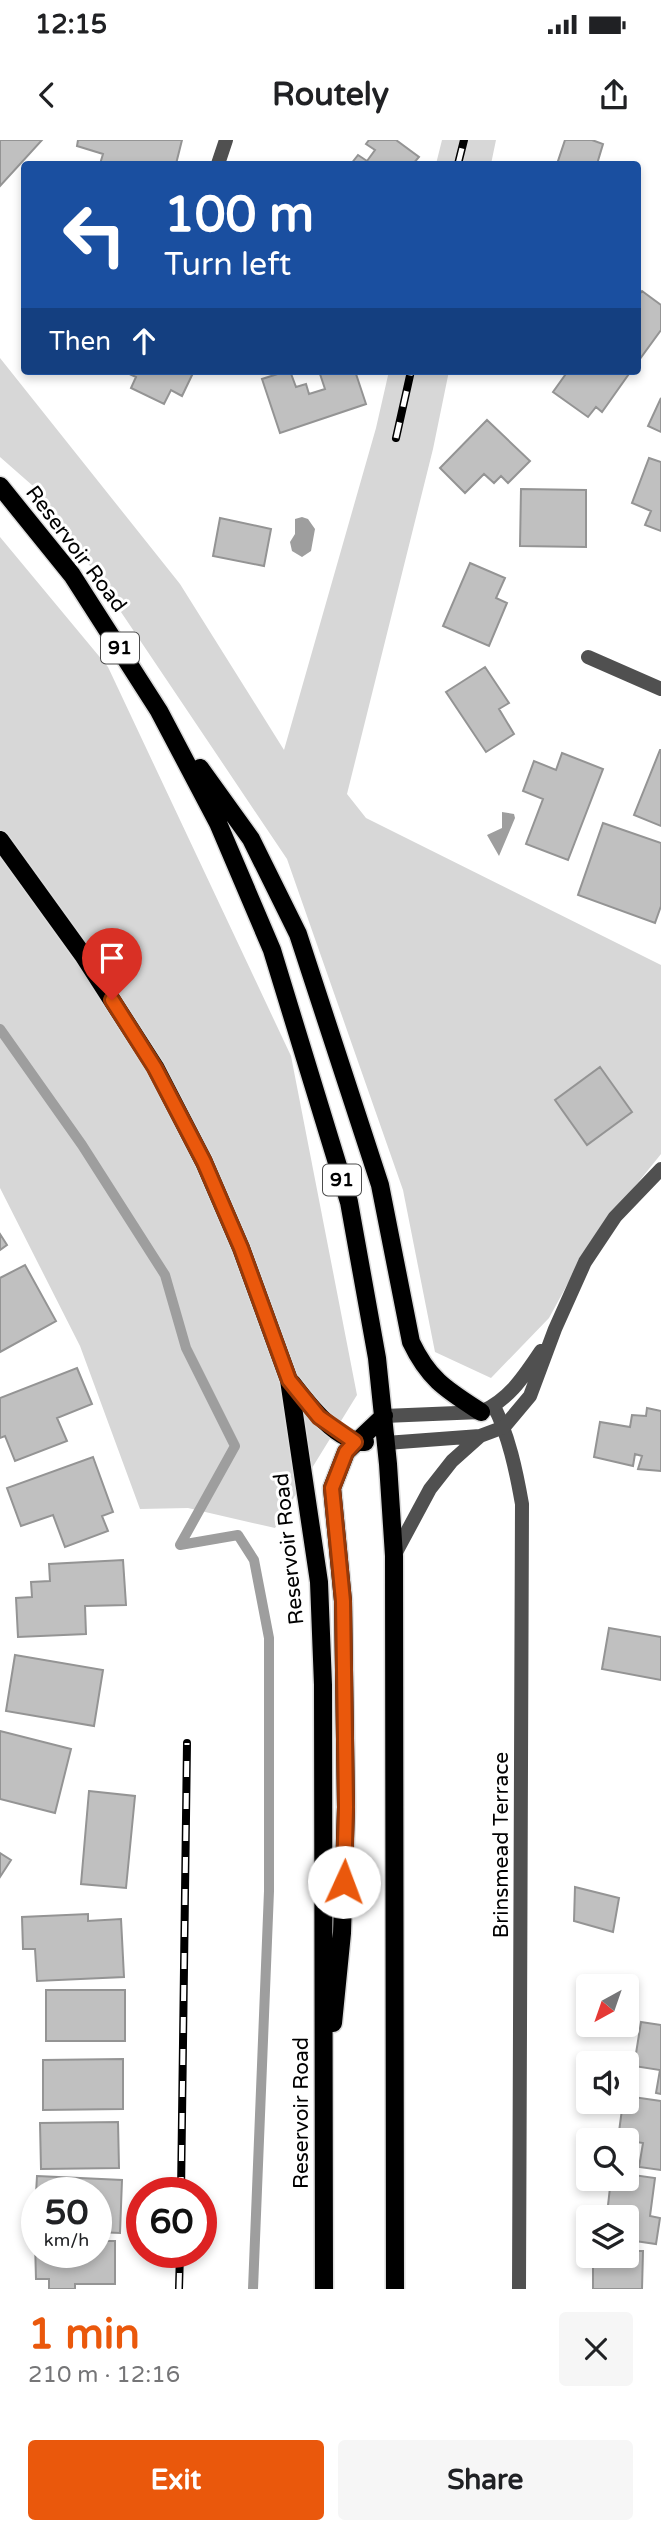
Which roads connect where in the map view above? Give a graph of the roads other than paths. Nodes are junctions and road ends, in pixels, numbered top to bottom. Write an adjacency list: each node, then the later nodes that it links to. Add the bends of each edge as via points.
1 (226, 140): 2 (street)
2 (219, 161)
3 (0, 486): 6 (main road, Reservoir Road / 91, via 72,575)
4 (588, 657): 5 (street)
5 (661, 689)
6 (159, 711): 11 (main road, via 251,839 298,934 380,1185 411,1342 423,1366 440,1384); 12 (main road, Reservoir Road / 91, via 218,823 272,950 349,1202)
7 (0, 840): 10 (main road, Reservoir Road, via 83,955 155,1068 204,1162 241,1248)
8 (661, 1169): 9 (street, via 615,1217 584,1262)
9 (555, 1329): 11 (street, via 517,1387); 13 (street, via 530,1396)
10 (289, 1380): 15 (main road, via 319,1417); 18 (main road, Reservoir Road, via 319,1582)
11 (488, 1409): 12 (street); 13 (street, Brinsmead Terrace)
12 (384, 1416): 15 (main road); 16 (main road, 91)
13 (504, 1427): 14 (street); 21 (street, Brinsmead Terrace, via 522,1504)
14 (480, 1436): 16 (street); 17 (street, via 430,1489)
15 (355, 1442): 16 (main road); 18 (main road, via 346,1452 332,1488 343,1601 346,1807 342,1933)
16 (386, 1443): 17 (main road, 91)
17 (394, 1556): 20 (main road, 91)
18 (324, 2073): 19 (main road, Reservoir Road)
19 (324, 2289)
20 (395, 2289)
21 (519, 2289)

